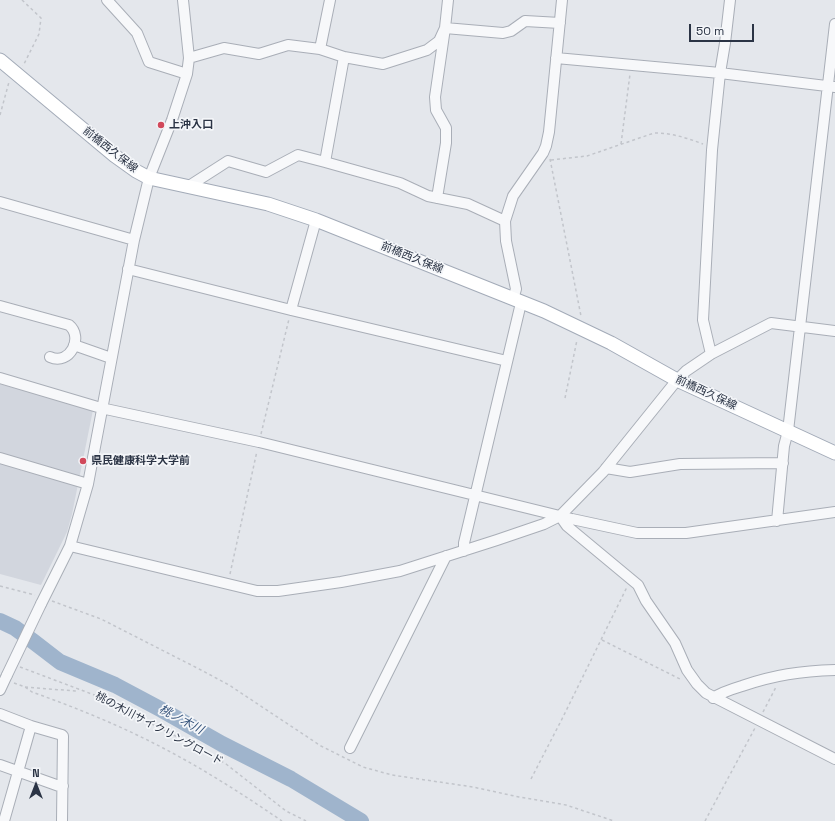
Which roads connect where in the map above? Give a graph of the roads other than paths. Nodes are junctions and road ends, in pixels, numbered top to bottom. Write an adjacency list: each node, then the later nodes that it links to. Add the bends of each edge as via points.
1 (107, 0): 16 (street, via 137,33 149,62)
2 (183, 0): 12 (street)
3 (330, 0): 10 (street)
4 (448, 0): 9 (street)
5 (562, 0): 7 (street)
6 (730, 0): 15 (street)
7 (560, 23): 9 (street, via 525,21 511,31 503,33); 13 (street)
8 (835, 24): 17 (street)
9 (445, 28): 11 (street, via 439,41 427,50 384,64); 21 (street, via 434,97 436,110 446,128)
10 (320, 49): 11 (street); 12 (street, via 288,45 259,54 224,48)
11 (344, 57): 18 (street)
12 (189, 58): 16 (street)
13 (556, 58): 15 (street); 24 (street, via 546,146 513,196)
14 (0, 60): 19 (main road, 前橋西久保線, via 115,156)
15 (720, 73): 17 (street); 33 (street, via 712,148 703,320)
16 (187, 74): 19 (street)
17 (832, 87): 30 (street)
18 (325, 162): 20 (street, via 298,155 266,172 228,161); 21 (street, via 400,183)
19 (149, 178): 20 (main road, 前橋西久保線); 25 (street)
20 (189, 186): 23 (main road, 前橋西久保線, via 268,204)
21 (437, 198): 24 (street, via 468,204)
22 (0, 202): 25 (street)
23 (316, 220): 27 (main road, 前橋西久保線); 29 (street)
24 (504, 221): 27 (street)
25 (134, 240): 26 (street)
26 (128, 270): 29 (street); 35 (street)
27 (517, 301): 36 (street); 38 (main road, 前橋西久保線, via 611,343)
28 (0, 306): 32 (street, via 69,325 74,331)
29 (291, 310): 36 (street)
30 (799, 326): 31 (street); 33 (street, via 771,323); 40 (street)
31 (835, 330)
32 (74, 345): 34 (street, via 65,358 58,360); 35 (street)
33 (711, 354): 38 (street)
34 (50, 357)
35 (111, 358): 39 (street)
36 (507, 361): 46 (street)
37 (0, 378): 39 (street)
38 (677, 380): 40 (main road, 前橋西久保線); 44 (street)
39 (101, 408): 45 (street); 46 (street, via 259,442)
40 (788, 431): 41 (main road, 前橋西久保線); 43 (street)
41 (835, 454)
42 (0, 458): 45 (street)
43 (782, 463): 44 (street, via 680,464 630,472); 49 (street)
44 (606, 468): 48 (street)
45 (88, 484): 50 (street)
46 (475, 495): 48 (street); 51 (street)
47 (835, 512): 49 (street)
48 (560, 516): 49 (street, via 637,533 663,534); 51 (street, via 544,524); 55 (street, via 567,526 638,585 674,643 687,670 697,684)
49 (777, 521)
50 (70, 546): 52 (street, via 257,591 278,591 341,582 400,571); 54 (street, bridge, via 43,600 9,679)
51 (464, 551): 52 (street)
52 (446, 556): 58 (street)
53 (835, 670): 55 (street, via 782,674 721,693)
54 (0, 690)
55 (713, 698): 59 (street)
56 (0, 714): 57 (street)
57 (31, 726): 61 (street); 62 (street, via 62,734)
58 (350, 748)
59 (835, 759)
60 (0, 765): 61 (street)
61 (18, 772): 62 (street); 63 (street)
62 (63, 786): 64 (street)
63 (4, 821)
64 (62, 821)

